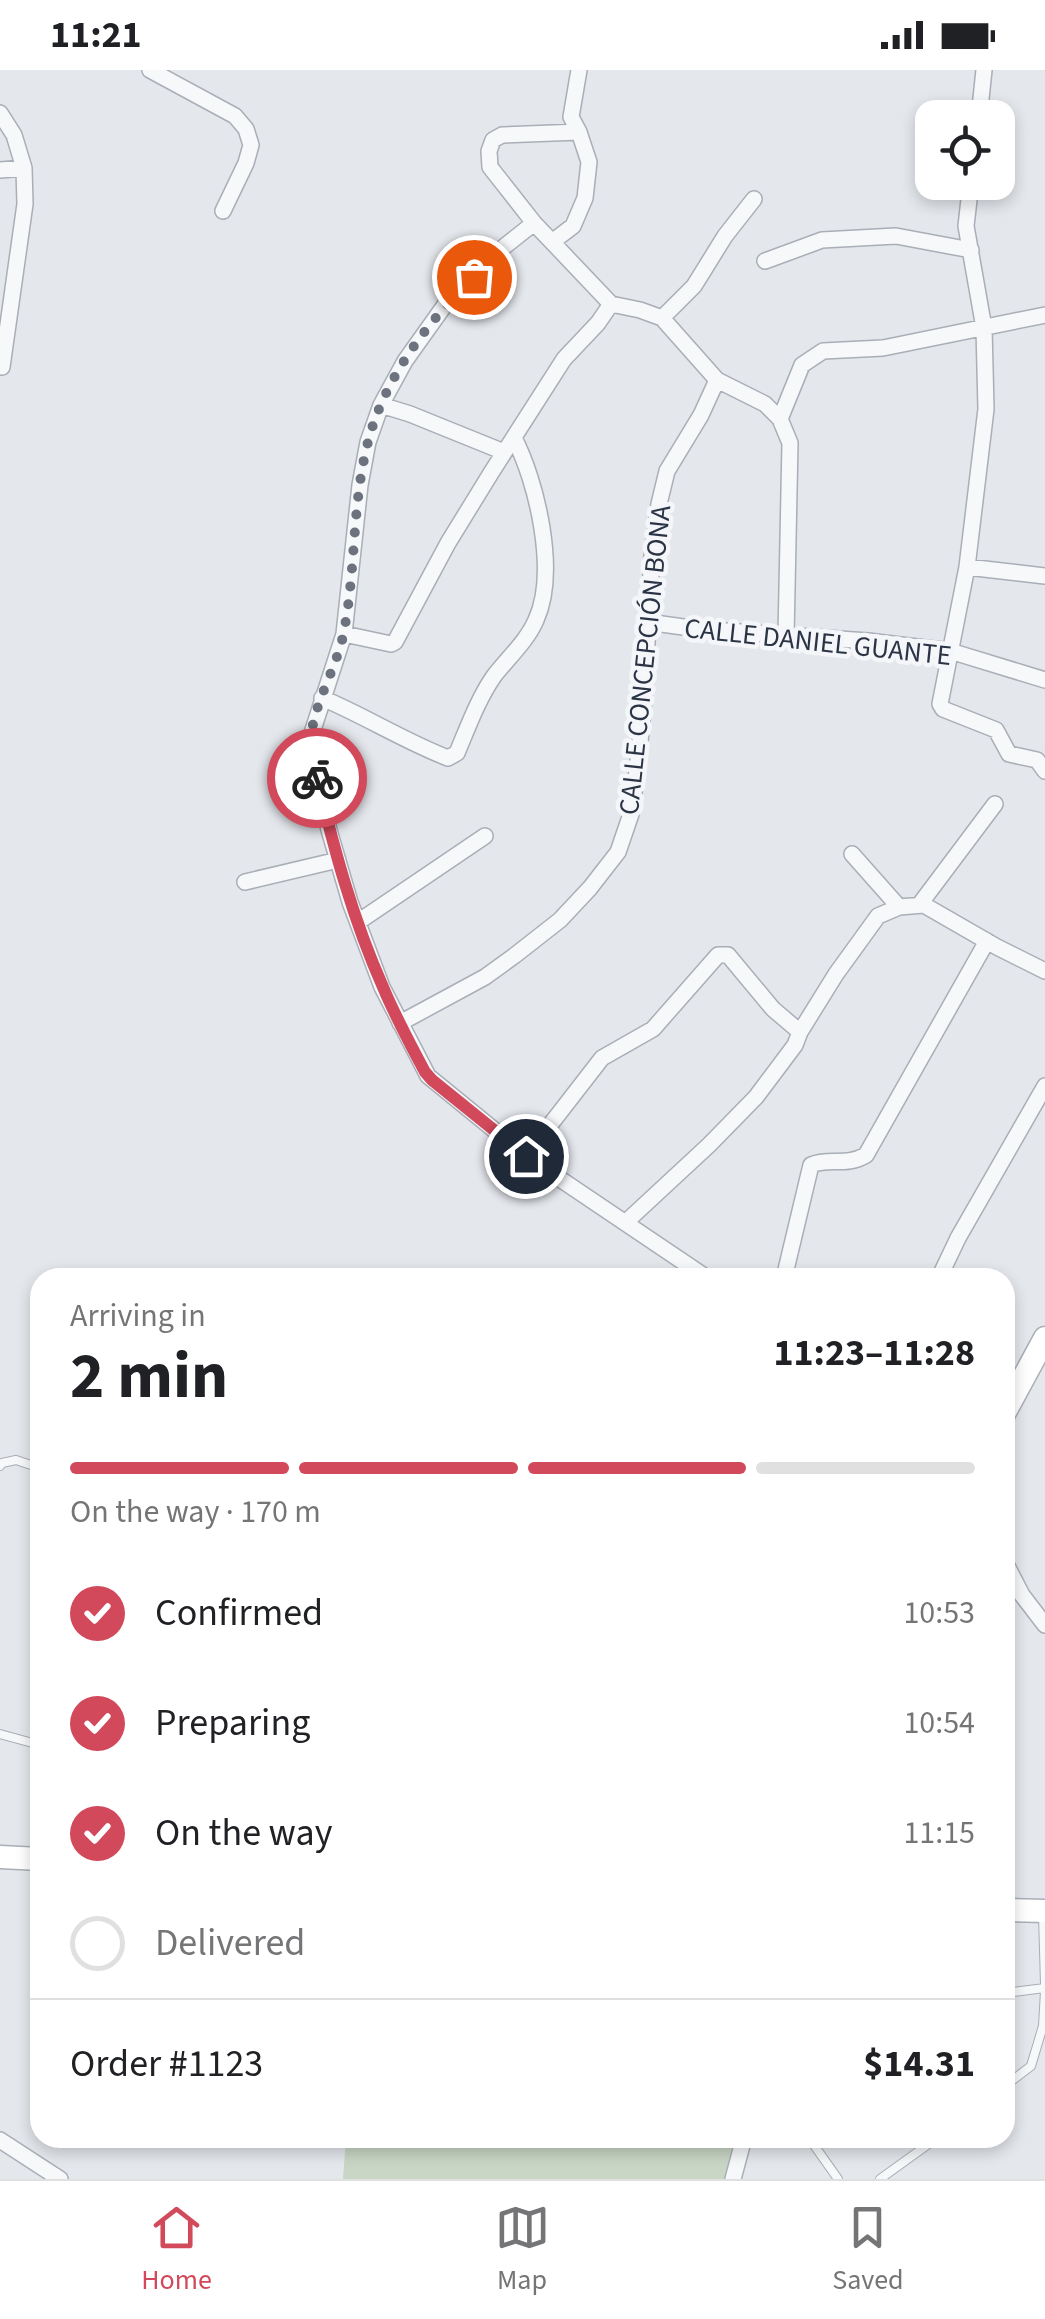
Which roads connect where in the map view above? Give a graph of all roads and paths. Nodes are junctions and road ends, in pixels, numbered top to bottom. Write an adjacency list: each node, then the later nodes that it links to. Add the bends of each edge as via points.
1 (150, 70): 11 (street, via 235,116 246,129 246,164)
2 (579, 70): 6 (street, via 571,117)
3 (984, 70): 4 (street)
4 (980, 100)
5 (0, 114): 7 (street)
6 (579, 132): 12 (street, via 493,140 490,167); 13 (street, via 589,162 585,198 573,226)
7 (24, 168): 8 (street); 20 (street)
8 (0, 170)
9 (754, 199): 18 (street, via 694,286)
10 (969, 200): 14 (street)
11 (223, 211)
12 (534, 223): 13 (street); 22 (street, via 448,302)
13 (552, 242): 16 (street)
14 (970, 250): 15 (street, via 896,236 822,240); 19 (street)
15 (765, 261)
16 (611, 304): 18 (street); 24 (street, via 564,359)
17 (1045, 315): 19 (street)
18 (662, 318): 21 (street)
19 (984, 328): 23 (street, via 883,348 823,350 802,365); 26 (street, via 986,408)
20 (2, 367)
21 (718, 380): 23 (street, via 766,404); 28 (street, CALLE CONCEPCIÓN BONA, via 668,471)
22 (380, 405): 25 (street); 29 (street, via 360,485)
23 (780, 419): 30 (street, via 790,443)
24 (514, 438): 25 (street); 33 (street, via 533,486 542,538 541,604 529,632 482,696 458,754 448,758 422,748)
25 (504, 452): 29 (street, via 396,642)
26 (967, 567): 27 (street); 31 (street)
27 (1045, 576)
28 (647, 622): 30 (street, CALLE DANIEL GUANTE); 45 (street, CALLE CONCEPCIÓN BONA, via 637,771 618,852 560,920 485,977)
29 (344, 634): 33 (street)
30 (786, 636): 31 (street, CALLE DANIEL GUANTE)
31 (950, 652): 32 (street, CALLE DANIEL GUANTE); 34 (street, via 943,709 996,730 1009,754 1037,760)
32 (1045, 680)
33 (322, 698): 38 (street, via 311,746)
34 (1045, 771)
35 (995, 804): 40 (street)
36 (485, 836): 42 (street)
37 (852, 854): 41 (street)
38 (338, 860): 39 (street); 42 (street)
39 (245, 882)
40 (920, 904): 41 (street); 43 (street)
41 (899, 906): 46 (street, via 878,916)
42 (358, 922): 45 (street)
43 (987, 942): 44 (street); 51 (street, via 866,1155 811,1166)
44 (1045, 972)
45 (400, 1023): 48 (street, via 432,1080)
46 (800, 1032): 48 (street, via 728,955 718,955 654,1030 602,1058); 49 (street, via 756,1097)
47 (1045, 1086): 52 (street)
48 (526, 1156): 49 (street)
49 (626, 1222): 50 (street)
50 (693, 1268)
51 (786, 1268)
52 (944, 1268)
53 (1045, 1338): 54 (street)
54 (1015, 1394)
55 (30, 1465): 56 (lane, via 16,1460)
56 (0, 1466)
57 (1015, 1581): 58 (street)
58 (1045, 1624)
59 (0, 1734): 60 (lane)
60 (30, 1742)
61 (0, 1857): 62 (street)
62 (30, 1859)
63 (1015, 1910): 64 (street)
64 (1044, 1911): 65 (lane)
65 (1045, 1988): 66 (lane); 67 (lane, via 1031,2066)
66 (1015, 1992)
67 (1015, 2078)
68 (0, 2140): 72 (street)
69 (742, 2148): 73 (street)
70 (816, 2148): 74 (lane)
71 (922, 2148): 75 (lane)
72 (60, 2179)
73 (734, 2179)
74 (838, 2179)
75 (880, 2179)

